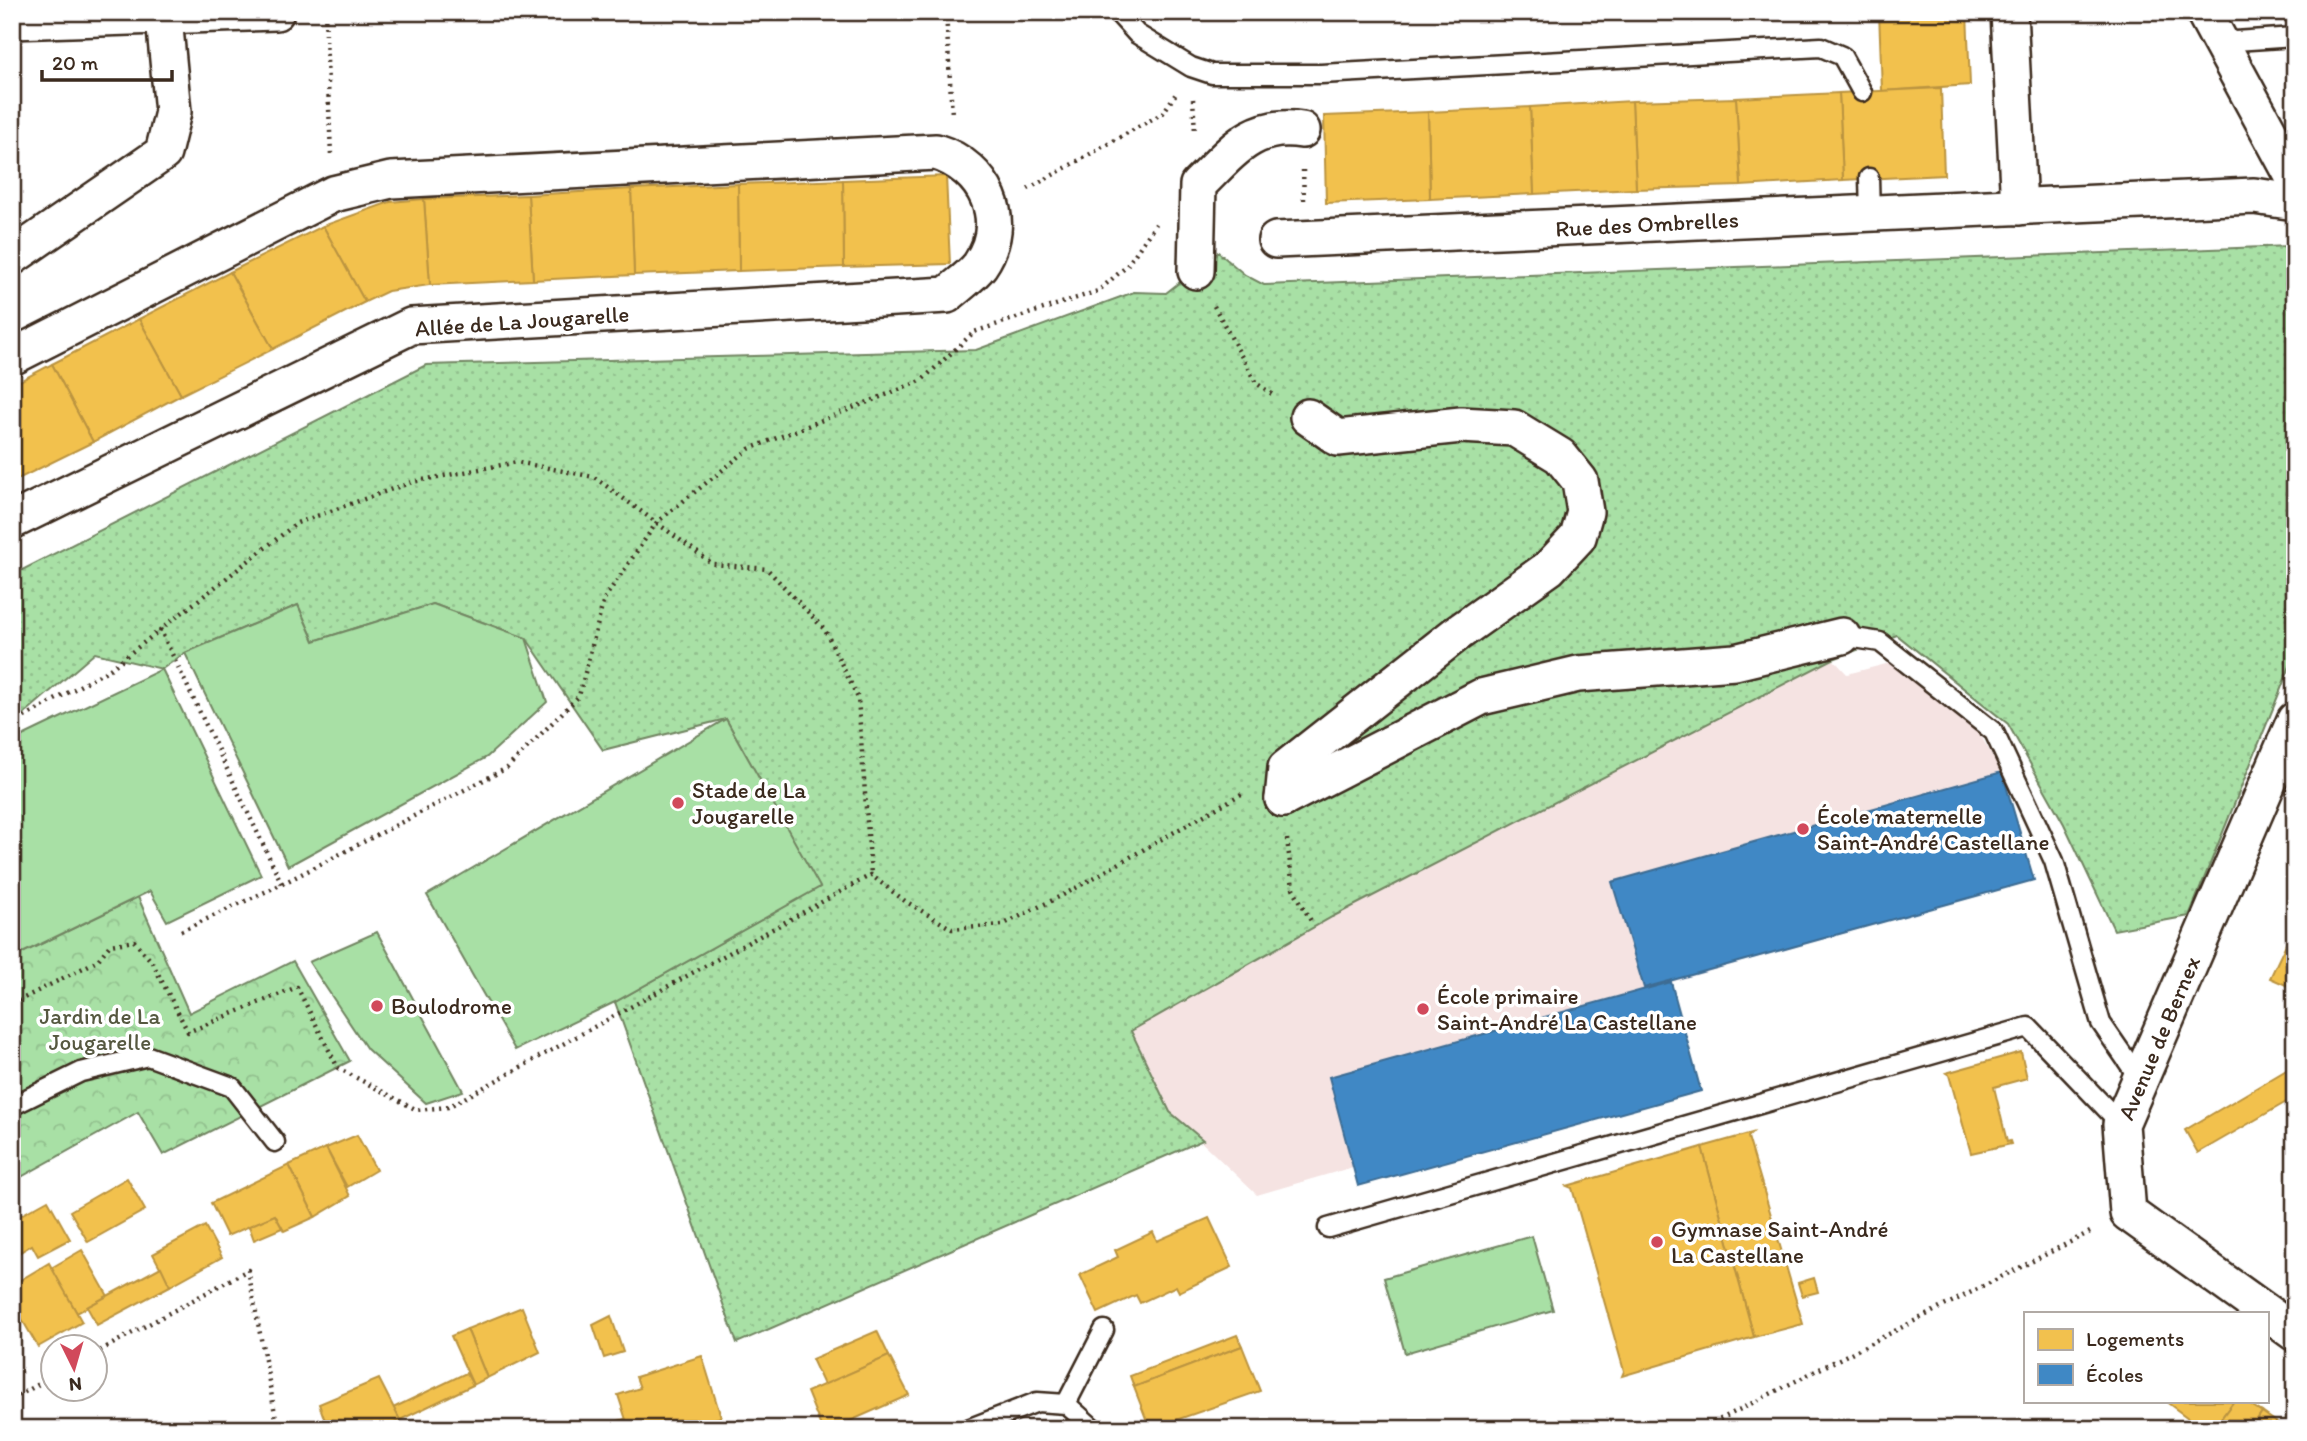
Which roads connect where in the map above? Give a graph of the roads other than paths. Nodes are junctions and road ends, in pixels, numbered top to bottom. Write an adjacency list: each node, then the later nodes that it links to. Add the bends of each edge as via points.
1 (276, 12): 4 (street)
2 (1116, 12): 8 (lane, via 1137,34 1191,67 1212,74 1321,75 1821,47 1842,57)
3 (2010, 12): 13 (street)
4 (164, 18): 5 (street); 16 (street, via 173,112 163,153)
5 (12, 21)
6 (2212, 27): 7 (lane); 11 (street)
7 (2295, 37)
8 (1862, 92)
9 (1302, 130): 17 (street, via 1281,127 1246,138 1198,186)
10 (1869, 178): 14 (lane)
11 (2295, 180)
12 (2295, 202): 13 (street, Rue des Ombrelles, via 2254,196)
13 (2019, 207): 14 (street, Rue des Ombrelles)
14 (1870, 214): 15 (street, Rue des Ombrelles)
15 (1276, 240)
16 (12, 257)
17 (1196, 271)
18 (12, 358): 20 (street, Allée de La Jougarelle, via 333,194 391,180 936,152 954,158 979,178 993,207 992,236 979,266 947,295 411,326)
19 (1308, 417): 21 (street, via 1338,438 1461,425 1514,428 1560,456 1580,481 1585,512 1578,537 1549,568 1455,635 1284,784 1480,697 1578,674 1735,662)
20 (12, 521)
21 (1842, 636): 23 (lane, via 1880,642 1994,732 2054,861 2101,1023)
22 (2295, 720): 23 (street, Avenue de Bernex)
23 (2141, 1081): 25 (street, Avenue de Bernex)
24 (12, 1106): 26 (lane, via 81,1072 148,1056 232,1087)
25 (2121, 1124): 27 (lane, via 2028,1027); 28 (street, Avenue de Bernex, via 2129,1213)
26 (275, 1142)
27 (1328, 1228)
28 (2266, 1312)
29 (2268, 1313): 31 (street, Avenue de Bernex)
30 (1104, 1330): 32 (lane)
31 (2295, 1333)
32 (1066, 1404): 33 (lane, via 1037,1402); 34 (lane)
33 (968, 1429)
34 (1094, 1429)

